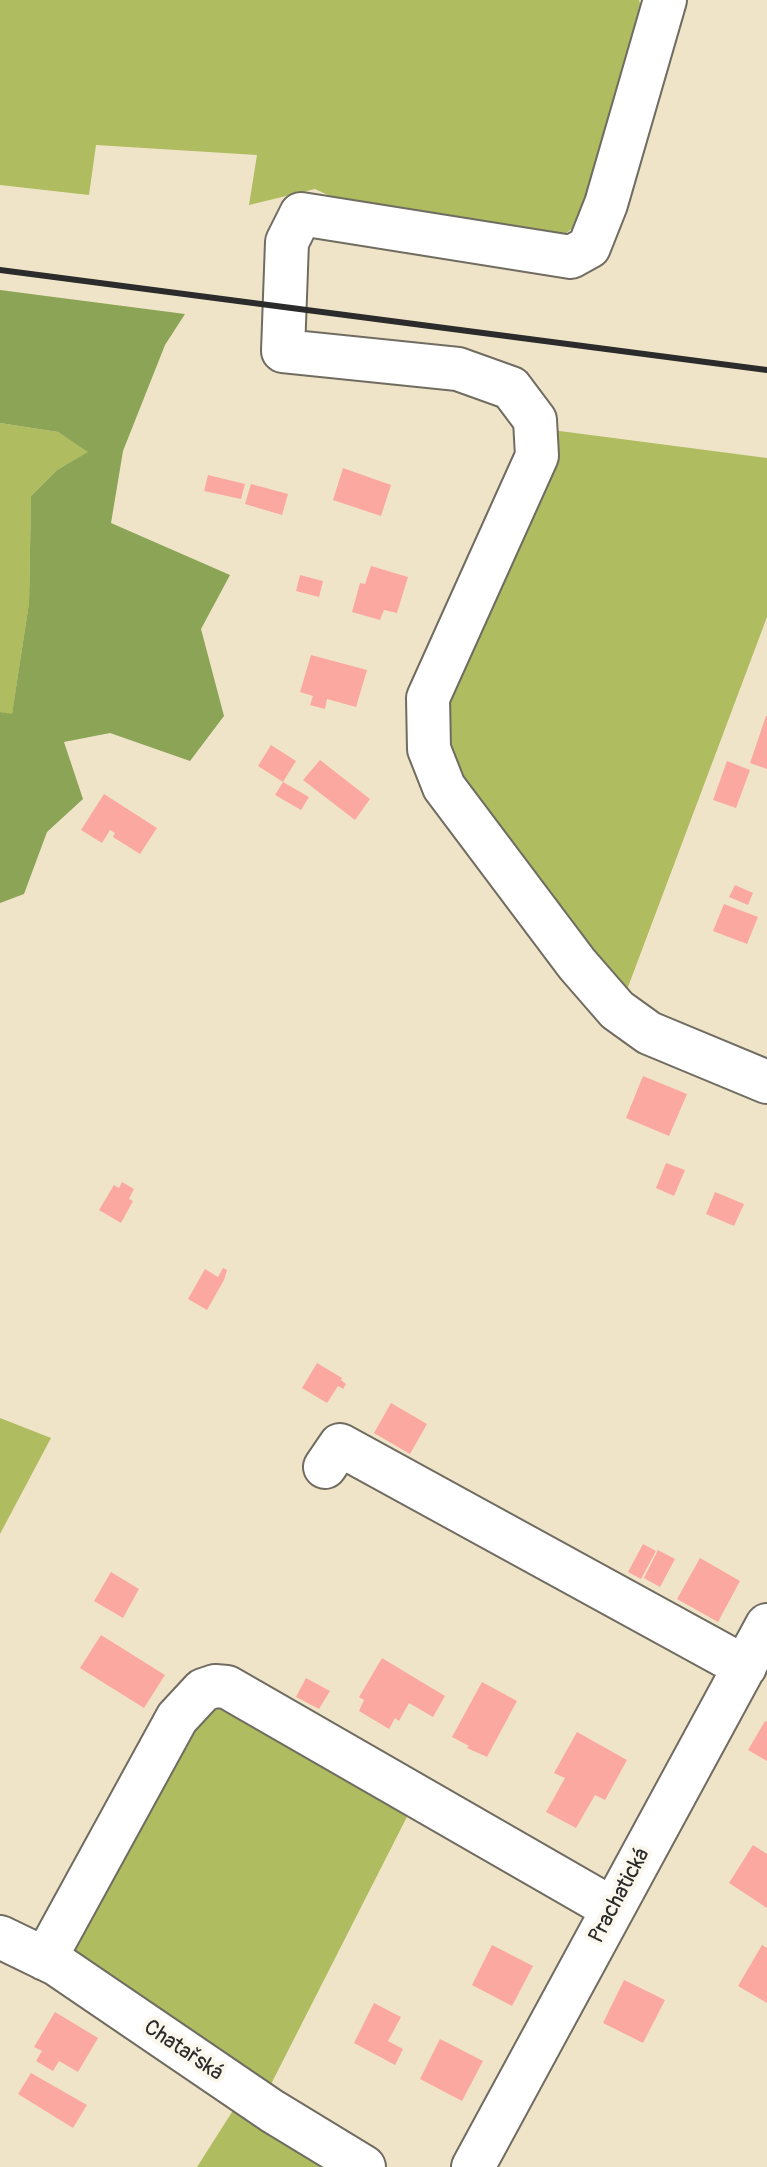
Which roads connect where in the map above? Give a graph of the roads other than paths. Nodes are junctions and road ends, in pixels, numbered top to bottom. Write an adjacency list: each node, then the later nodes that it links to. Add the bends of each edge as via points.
1 (665, 0): 2 (street, via 589,247 571,257 301,214 287,242 283,351 458,369 511,388 535,420 537,456 428,698 429,749 444,787 617,1010 649,1033)
2 (767, 1082)
3 (325, 1467): 5 (street, via 340,1445)
4 (767, 1625): 5 (street, Prachatická)
5 (745, 1667): 6 (street, Prachatická)
6 (613, 1909): 8 (street, via 227,1687 215,1686 203,1690 177,1718); 10 (street, Prachatická)
7 (0, 1937): 8 (street, Chatařská)
8 (45, 1959): 9 (street, Chatařská)
9 (364, 2167)
10 (473, 2167)

